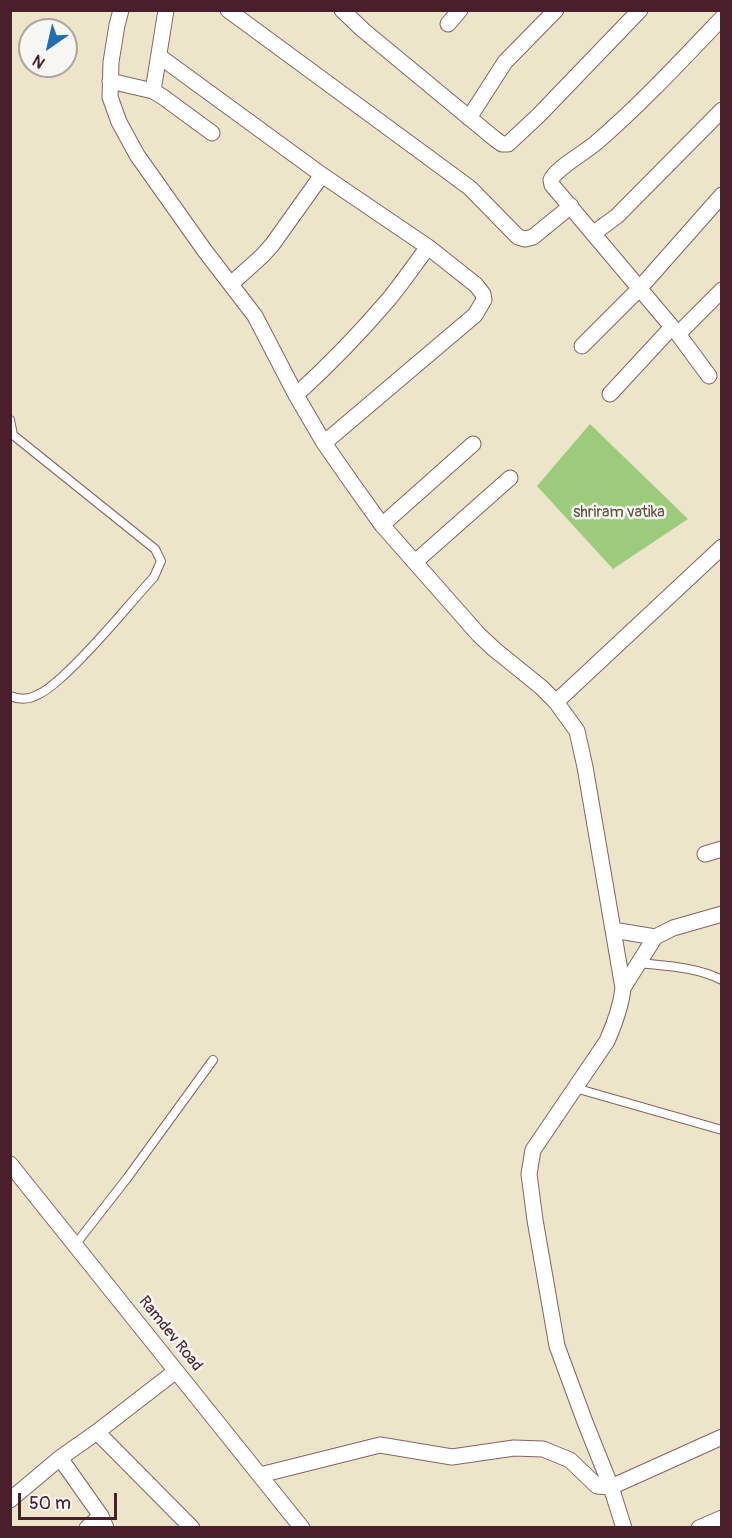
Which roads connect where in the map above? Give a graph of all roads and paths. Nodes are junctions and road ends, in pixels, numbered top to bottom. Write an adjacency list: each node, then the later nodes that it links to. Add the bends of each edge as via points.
1 (121, 10): 11 (street)
2 (166, 10): 10 (street)
3 (228, 10): 18 (street, via 470,188 518,237 533,237)
4 (460, 10): 9 (street)
5 (556, 10): 14 (street, via 505,62)
6 (640, 10): 14 (street, via 508,144 502,144)
7 (342, 11): 14 (street)
8 (722, 18): 18 (street, via 616,126 555,173 552,185)
9 (448, 24)
10 (159, 56): 12 (street); 16 (street)
11 (110, 81): 12 (street); 21 (street, via 110,97 119,123 137,155)
12 (153, 91): 15 (street)
13 (722, 110): 19 (street, via 617,216)
14 (469, 118)
15 (212, 133)
16 (322, 175): 20 (street); 21 (street, via 272,245)
17 (722, 195): 22 (street)
18 (571, 206): 19 (street)
19 (594, 232): 22 (street)
20 (428, 247): 28 (street, via 362,329); 30 (street, via 476,285 483,294 481,306)
21 (231, 284): 28 (street, via 255,316)
22 (639, 289): 24 (street); 25 (street)
23 (722, 290): 24 (street)
24 (675, 330): 26 (street); 27 (street)
25 (582, 346)
26 (709, 376)
27 (610, 394)
28 (296, 395): 30 (street)
29 (10, 420): 36 (lane, via 13,435 155,549 161,561 154,577 78,662 49,688 27,699)
30 (324, 443): 33 (street)
31 (473, 444): 33 (street)
32 (510, 478): 35 (street)
33 (382, 525): 35 (street)
34 (722, 547): 37 (street)
35 (415, 562): 37 (street, via 479,635)
36 (10, 696)
37 (556, 702): 41 (street, via 577,731)
38 (722, 849): 39 (street)
39 (705, 854)
40 (722, 914): 42 (street)
41 (613, 930): 42 (street); 45 (street)
42 (655, 937): 43 (street)
43 (639, 963): 44 (lane, via 693,970); 45 (street)
44 (722, 980)
45 (623, 988): 47 (street, via 607,1041)
46 (213, 1060): 50 (lane)
47 (575, 1088): 48 (lane); 56 (street, via 533,1150 529,1174 557,1346)
48 (722, 1130)
49 (10, 1164): 50 (street, Ramdev Road)
50 (75, 1245): 51 (street, Ramdev Road)
51 (177, 1371): 52 (street); 55 (street, Ramdev Road)
52 (97, 1432): 54 (street); 61 (street)
53 (722, 1437): 56 (street)
54 (60, 1458): 57 (street); 59 (street)
55 (260, 1475): 56 (street, via 380,1445 452,1457 514,1448 543,1449 570,1460 597,1486); 62 (street, Ramdev Road)
56 (611, 1487): 63 (street)
57 (10, 1500)
58 (722, 1518): 64 (street)
59 (103, 1522): 60 (street)
60 (87, 1527)
61 (192, 1527)
62 (302, 1527)
63 (624, 1527)
64 (699, 1527)

